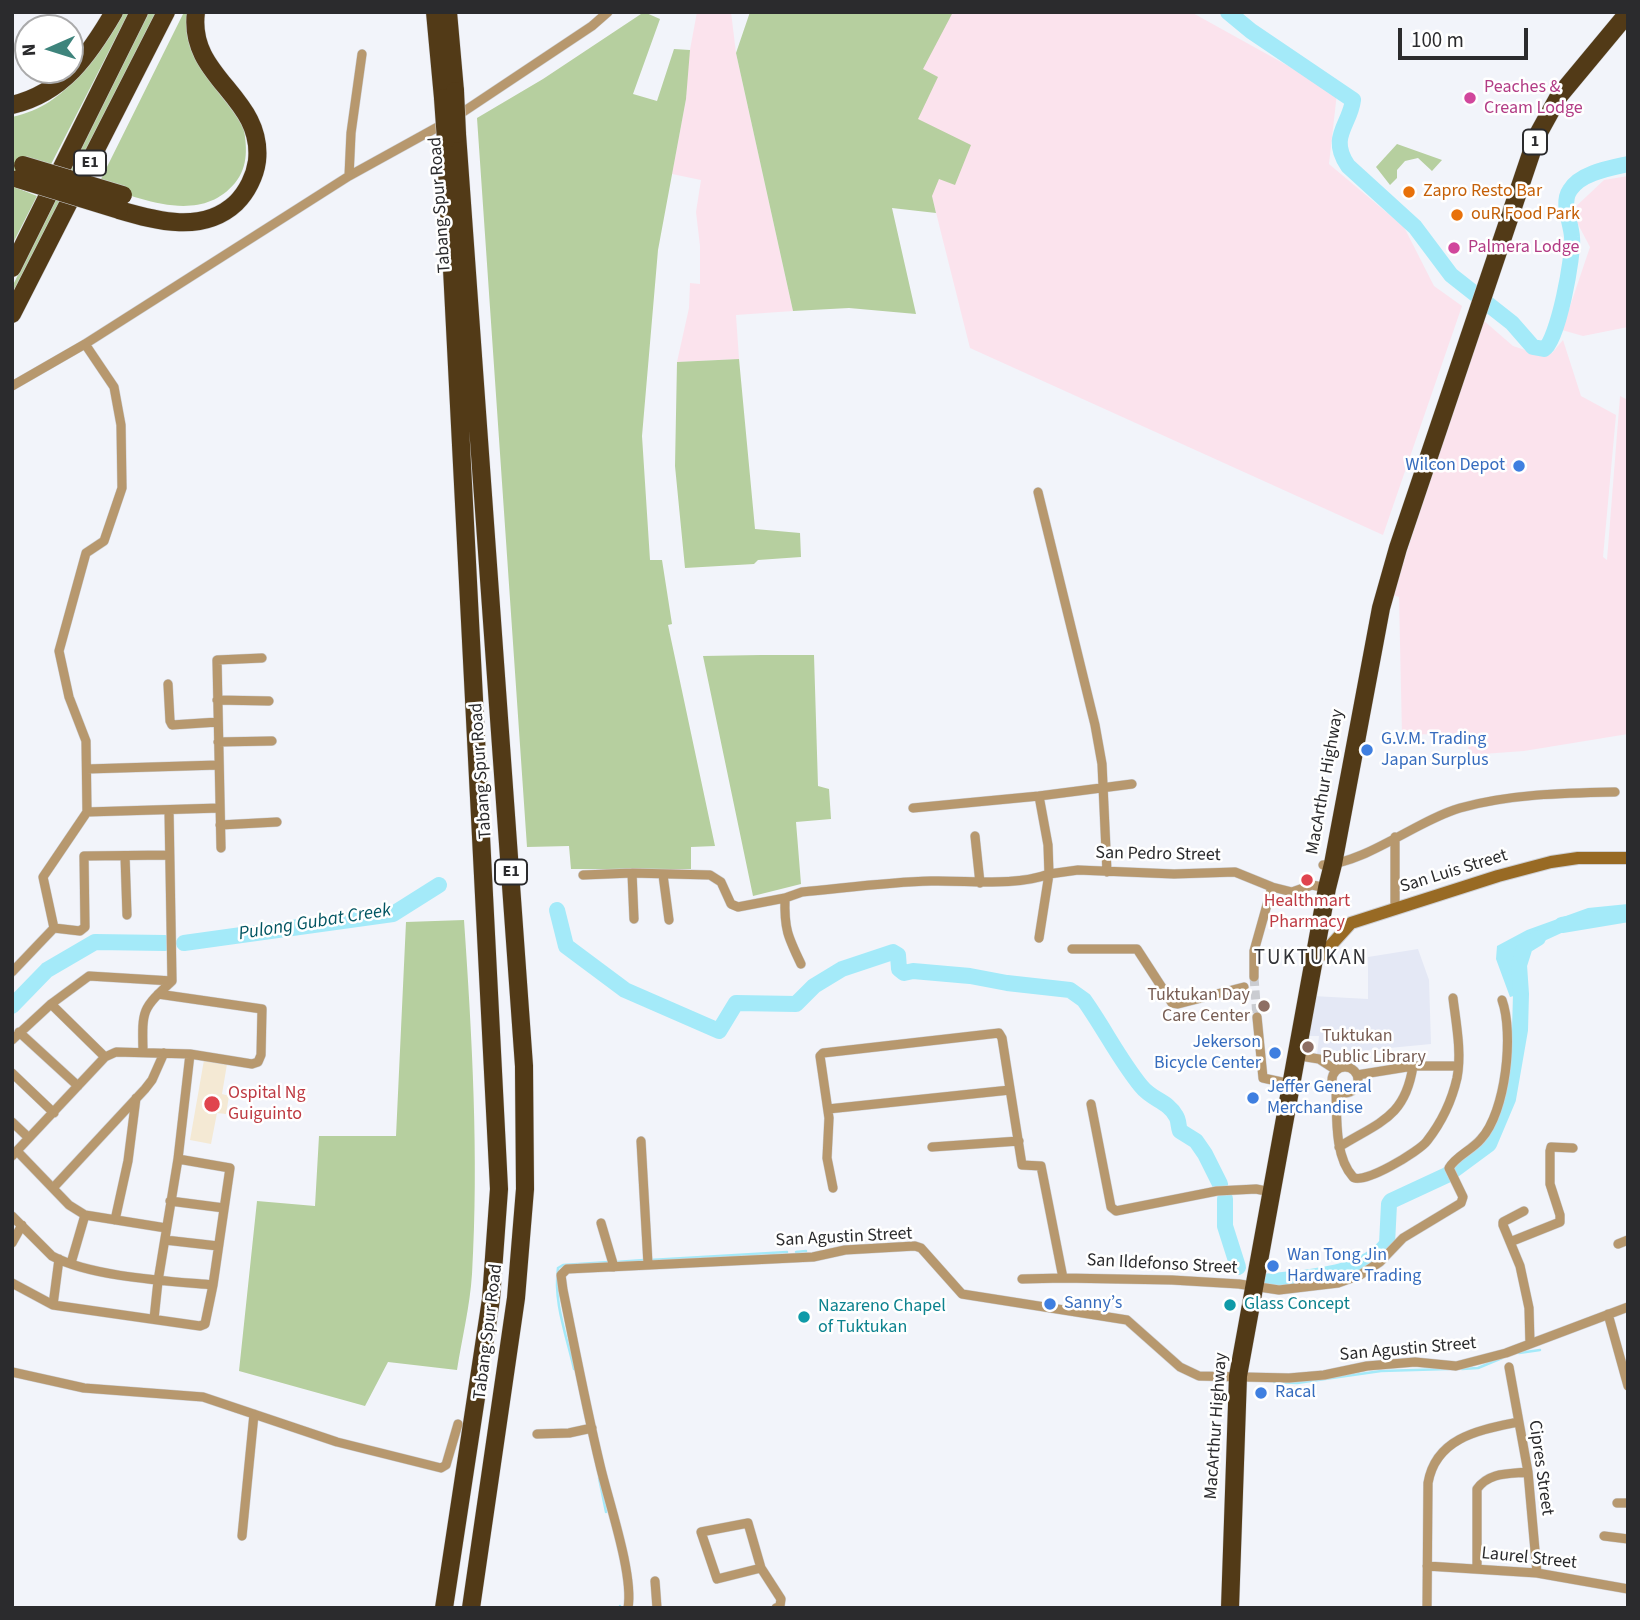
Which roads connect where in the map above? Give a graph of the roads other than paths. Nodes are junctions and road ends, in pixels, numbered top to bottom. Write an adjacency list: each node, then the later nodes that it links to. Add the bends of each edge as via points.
1 (114, 12): 12 (highway, via 62,82)
2 (139, 12): 16 (highway, E1)
3 (166, 12): 18 (highway, E1)
4 (196, 12): 14 (highway, bridge, via 195,29 204,60 246,111 254,128 258,148 253,177 240,200 200,222 164,221 121,202)
5 (435, 12): 11 (highway, Tabang Spur Road / E1)
6 (448, 12): 11 (highway, Tabang Spur Road / E1)
7 (608, 12): 15 (street, via 466,111)
8 (1615, 12): 17 (highway, MacArthur Highway / 1, via 1536,111 1515,161)
9 (1628, 13): 17 (highway, MacArthur Highway / 1, via 1559,96 1537,136)
10 (362, 54): 15 (street)
11 (449, 94): 13 (highway, Tabang Spur Road / E1, bridge)
12 (12, 106)
13 (451, 137): 157 (highway, Tabang Spur Road / E1, via 499,1189 491,1299); 158 (highway, Tabang Spur Road / E1, via 523,1053 525,1148 516,1298)
14 (18, 174)
15 (349, 176): 19 (street)
16 (12, 268)
17 (1479, 291): 47 (highway, MacArthur Highway / 1, via 1372,607)
18 (12, 314)
19 (85, 344): 20 (street); 30 (street, via 114,387 121,425 122,488 104,541 86,554 59,650 69,697 86,741)
20 (12, 386)
21 (1038, 492): 32 (street, via 1095,725)
22 (262, 658): 24 (street, via 217,660)
23 (168, 684): 26 (street, via 173,725)
24 (218, 700): 25 (street); 26 (street)
25 (270, 701)
26 (218, 722): 28 (street)
27 (272, 741): 28 (street)
28 (218, 742): 29 (street)
29 (218, 765): 30 (street); 35 (street)
30 (87, 769): 38 (street)
31 (1132, 784): 32 (street)
32 (1104, 789): 34 (street); 48 (street)
33 (1615, 792): 42 (street, via 1555,793 1459,808)
34 (1040, 796): 36 (street); 50 (street)
35 (220, 808): 37 (street); 40 (street)
36 (913, 808)
37 (169, 810): 38 (street); 44 (street)
38 (87, 812): 61 (street, via 43,877)
39 (277, 822): 40 (street)
40 (220, 825): 43 (street)
41 (975, 836): 53 (street)
42 (1395, 837): 47 (street, via 1353,858); 57 (street)
43 (221, 848)
44 (170, 855): 45 (street); 68 (street)
45 (125, 856): 58 (street); 61 (street, via 84,856 85,927 80,931)
46 (1628, 858): 57 (street, San Luis Street, via 1551,862)
47 (1328, 864): 55 (highway, MacArthur Highway / 1)
48 (1107, 872): 50 (street, San Pedro Street); 54 (street, San Pedro Street, via 1235,872)
49 (632, 873): 51 (street); 52 (street); 59 (street)
50 (1049, 874): 53 (street, San Pedro Street); 62 (street)
51 (583, 875)
52 (663, 875): 56 (street, San Pedro Street, via 716,877 731,904 738,907); 60 (street)
53 (980, 883): 56 (street, San Pedro Street, via 928,881 802,892)
54 (1272, 887): 55 (street, San Pedro Street, via 1292,892 1312,885); 67 (street, via 1254,951)
55 (1322, 887): 64 (highway, MacArthur Highway / 1)
56 (785, 898): 65 (street, via 786,932)
57 (1395, 908): 64 (street, San Luis Street, via 1351,923 1322,955)
58 (127, 915)
59 (634, 919)
60 (669, 920)
61 (54, 928): 66 (street)
62 (1039, 938)
63 (1072, 949): 69 (street, via 1137,949 1172,1003)
64 (1311, 955): 79 (highway, MacArthur Highway / 1)
65 (801, 964)
66 (12, 972)
67 (1254, 978)
68 (172, 981): 70 (street); 73 (street, via 89,976)
69 (1244, 987)
70 (158, 994): 76 (street, via 145,1010); 78 (street, via 262,1009 258,1062)
71 (1453, 998): 82 (street)
72 (1502, 1000): 130 (street, San Ildefonso Street, via 1508,1026 1500,1099 1482,1138 1450,1165 1461,1203 1403,1238 1360,1275 1299,1288)
73 (51, 1004): 75 (street); 80 (street)
74 (1257, 1017): 86 (street, via 1263,1078)
75 (16, 1036): 87 (street)
76 (143, 1051): 77 (street); 80 (street)
77 (164, 1053): 78 (street); 90 (street, via 152,1080)
78 (190, 1054): 102 (street)
79 (1293, 1054): 83 (street, via 1319,1059); 86 (highway, MacArthur Highway / 1)
80 (105, 1057): 87 (street)
81 (1413, 1066): 82 (street); 85 (street); 99 (street, via 1405,1097 1395,1112)
82 (1458, 1066): 99 (street, via 1445,1112 1421,1148 1359,1180)
83 (1336, 1070): 85 (street, via 1350,1067); 88 (street, via 1332,1082)
84 (12, 1073): 93 (street)
85 (1357, 1075): 88 (street, via 1353,1091)
86 (1287, 1083): 105 (highway, MacArthur Highway / 1)
87 (78, 1086): 93 (street)
88 (1336, 1089): 99 (street)
89 (1010, 1090): 92 (street); 92 (street, San Ildefonso Street, via 999,1034 823,1053); 97 (street, San Ildefonso Street)
90 (136, 1098): 103 (street); 111 (street)
91 (1091, 1104): 105 (street, via 1111,1207 1116,1211 1217,1191)
92 (828, 1108): 104 (street, San Ildefonso Street, via 827,1158)
93 (54, 1113): 95 (street)
94 (12, 1122): 95 (street)
95 (29, 1138): 101 (street)
96 (641, 1141): 123 (street)
97 (1019, 1141): 98 (street); 125 (street, San Ildefonso Street, via 1023,1165 1041,1166)
98 (932, 1147)
99 (1339, 1147)
100 (1573, 1148): 117 (street, via 1551,1147 1550,1151 1550,1184 1560,1222)
101 (15, 1154): 103 (street)
102 (178, 1159): 106 (street); 107 (street, via 230,1168)
103 (53, 1188): 109 (street)
104 (833, 1188)
105 (1267, 1191): 130 (highway, MacArthur Highway / 1)
106 (170, 1201): 107 (street); 114 (street)
107 (224, 1208): 120 (street)
108 (1524, 1210): 117 (street, via 1503,1222)
109 (85, 1215): 111 (street); 122 (street)
110 (12, 1216): 113 (street)
111 (115, 1220): 114 (street)
112 (601, 1223): 124 (street)
113 (22, 1225): 118 (street); 121 (street)
114 (166, 1228): 115 (street)
115 (165, 1240): 120 (street); 127 (street)
116 (1628, 1240): 119 (street)
117 (1510, 1242): 135 (street, via 1527,1298)
118 (12, 1243)
119 (1618, 1244)
120 (218, 1246): 129 (street)
121 (59, 1259): 122 (street); 131 (street)
122 (71, 1263): 127 (street)
123 (648, 1264): 124 (street, San Agustin Street); 138 (street, San Agustin Street, via 813,1257 845,1250 915,1246 962,1294 1121,1318 1188,1373)
124 (614, 1267): 143 (street, San Agustin Street, via 567,1269 561,1275)
125 (1063, 1278): 126 (street); 130 (street, San Ildefonso Street)
126 (1022, 1279)
127 (158, 1281): 129 (street); 134 (street)
128 (12, 1283): 131 (street)
129 (213, 1285): 134 (street, via 205,1324)
130 (1250, 1286): 138 (highway, MacArthur Highway / 1)
131 (53, 1305): 134 (street)
132 (1628, 1307): 133 (street, San Agustin Street)
133 (1608, 1314): 135 (street, San Agustin Street); 139 (street)
134 (154, 1320)
135 (1530, 1345): 138 (street, San Agustin Street, via 1456,1366 1415,1362 1289,1378)
136 (1509, 1367): 141 (street, Cipres Street)
137 (12, 1372): 140 (street, via 84,1388 203,1397)
138 (1233, 1376): 162 (highway, MacArthur Highway / 1); 163 (highway, MacArthur Highway / 1)
139 (1628, 1386)
140 (254, 1414): 142 (street, via 337,1442 441,1468 446,1465); 148 (street)
141 (1518, 1422): 145 (street, Cipres Street); 151 (street, via 1463,1436 1434,1463 1428,1483)
142 (458, 1424)
143 (592, 1428): 144 (street); 159 (street, San Agustin Street, via 623,1555)
144 (537, 1434)
145 (1528, 1472): 153 (street, via 1496,1475 1483,1480 1477,1489); 154 (street, Cipres Street)
146 (1617, 1503): 147 (street)
147 (1628, 1503)
148 (242, 1536)
149 (1604, 1536): 150 (street)
150 (1628, 1539)
151 (1427, 1566): 153 (street, Laurel Street); 164 (street)
152 (761, 1567): 152 (street, via 717,1579 701,1532 748,1523); 161 (street, via 781,1600)
153 (1477, 1569): 154 (street, Laurel Street)
154 (1537, 1573): 156 (street, Laurel Street)
155 (655, 1581): 160 (street)
156 (1628, 1589)
157 (444, 1608)
158 (471, 1608)
159 (628, 1608)
160 (657, 1608)
161 (776, 1608)
162 (1222, 1608)
163 (1230, 1608)
164 (1427, 1608)

